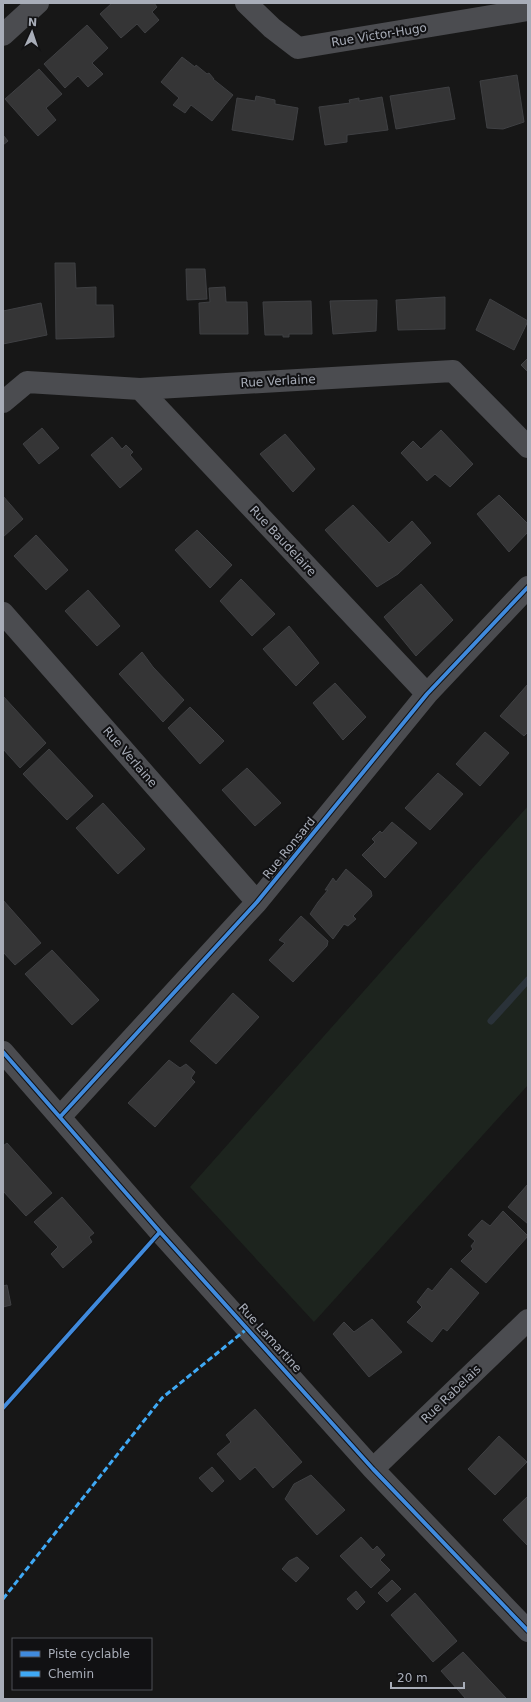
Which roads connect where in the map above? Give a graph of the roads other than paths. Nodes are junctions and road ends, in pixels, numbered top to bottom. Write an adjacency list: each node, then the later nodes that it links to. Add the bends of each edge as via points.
1 (38, 3): 4 (street)
2 (246, 3): 3 (street, Rue Victor-Hugo, via 298,48)
3 (528, 10)
4 (3, 35)
5 (140, 389): 6 (street, Rue Verlaine, via 27,382); 7 (street, Rue Verlaine, via 453,371); 10 (street, Rue Baudelaire)
6 (3, 402)
7 (528, 448)
8 (528, 587): 10 (street, Rue Ronsard)
9 (3, 613): 11 (street, Rue Verlaine)
10 (427, 694): 11 (street, Rue Ronsard)
11 (257, 902): 13 (street, Rue Ronsard)
12 (3, 1052): 13 (street, Rue Lamartine)
13 (60, 1117): 15 (street, Rue Lamartine)
14 (528, 1320): 15 (street, Rue Rabelais)
15 (374, 1469): 16 (street, Rue Lamartine)
16 (528, 1632)

